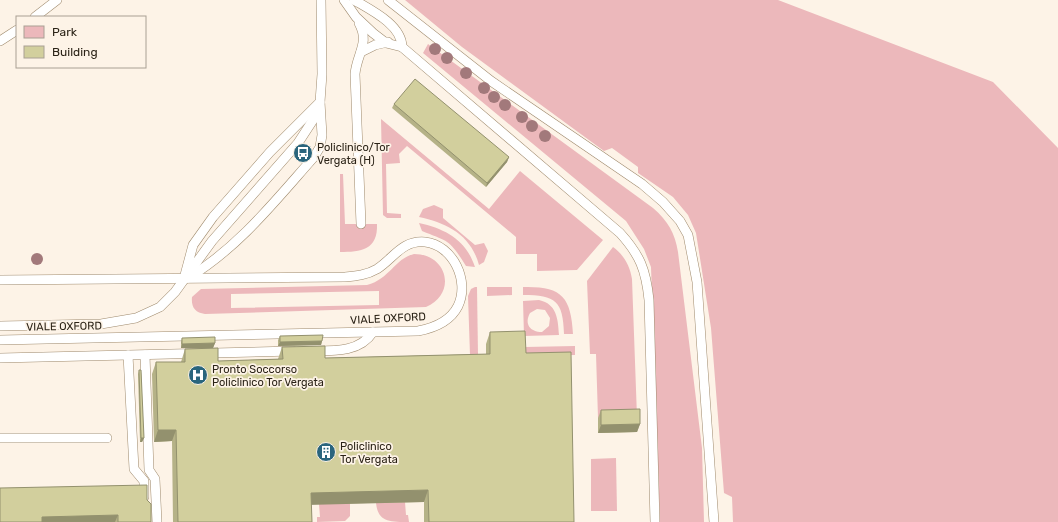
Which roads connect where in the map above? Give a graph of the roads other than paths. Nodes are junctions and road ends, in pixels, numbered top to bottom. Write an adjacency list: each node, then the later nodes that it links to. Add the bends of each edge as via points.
1 (57, 0): 6 (lane)
2 (321, 0): 14 (lane)
3 (344, 0): 7 (lane)
4 (354, 0): 8 (lane)
5 (388, 0): 29 (lane, via 507,92 646,187 666,204 680,221 690,242 697,282)
6 (36, 16)
7 (356, 17): 11 (lane); 13 (lane, via 364,34)
8 (396, 30): 11 (lane, via 395,39); 12 (lane)
9 (16, 31): 10 (lane)
10 (0, 41)
11 (386, 43): 12 (lane); 13 (lane)
12 (402, 48): 28 (lane, via 620,233 640,257 649,300)
13 (361, 52): 15 (lane, via 355,78)
14 (320, 102): 17 (lane, via 309,127 298,143 212,241); 17 (lane, via 274,147 206,226 192,249); 17 (lane, via 322,135 320,147 314,157 238,242)
15 (361, 224)
16 (0, 280): 17 (lane, VIALE OXFORD)
17 (185, 280): 18 (lane, VIALE OXFORD, via 165,303 136,318 101,324); 19 (lane, VIALE OXFORD, via 358,276 377,269 401,247 414,242 431,243 447,252 457,266 461,285 460,301 450,317 437,326 424,330)
18 (0, 326)
19 (373, 332): 20 (lane, VIALE OXFORD); 22 (lane, via 367,341 354,347 336,350)
20 (0, 340)
21 (128, 355): 22 (lane); 23 (lane); 26 (lane, via 134,469 144,481)
22 (145, 355): 27 (lane, via 149,470 155,479)
23 (0, 358)
24 (0, 438): 25 (lane)
25 (107, 438)
26 (145, 508)
27 (156, 522)
28 (655, 522)
29 (714, 522)

